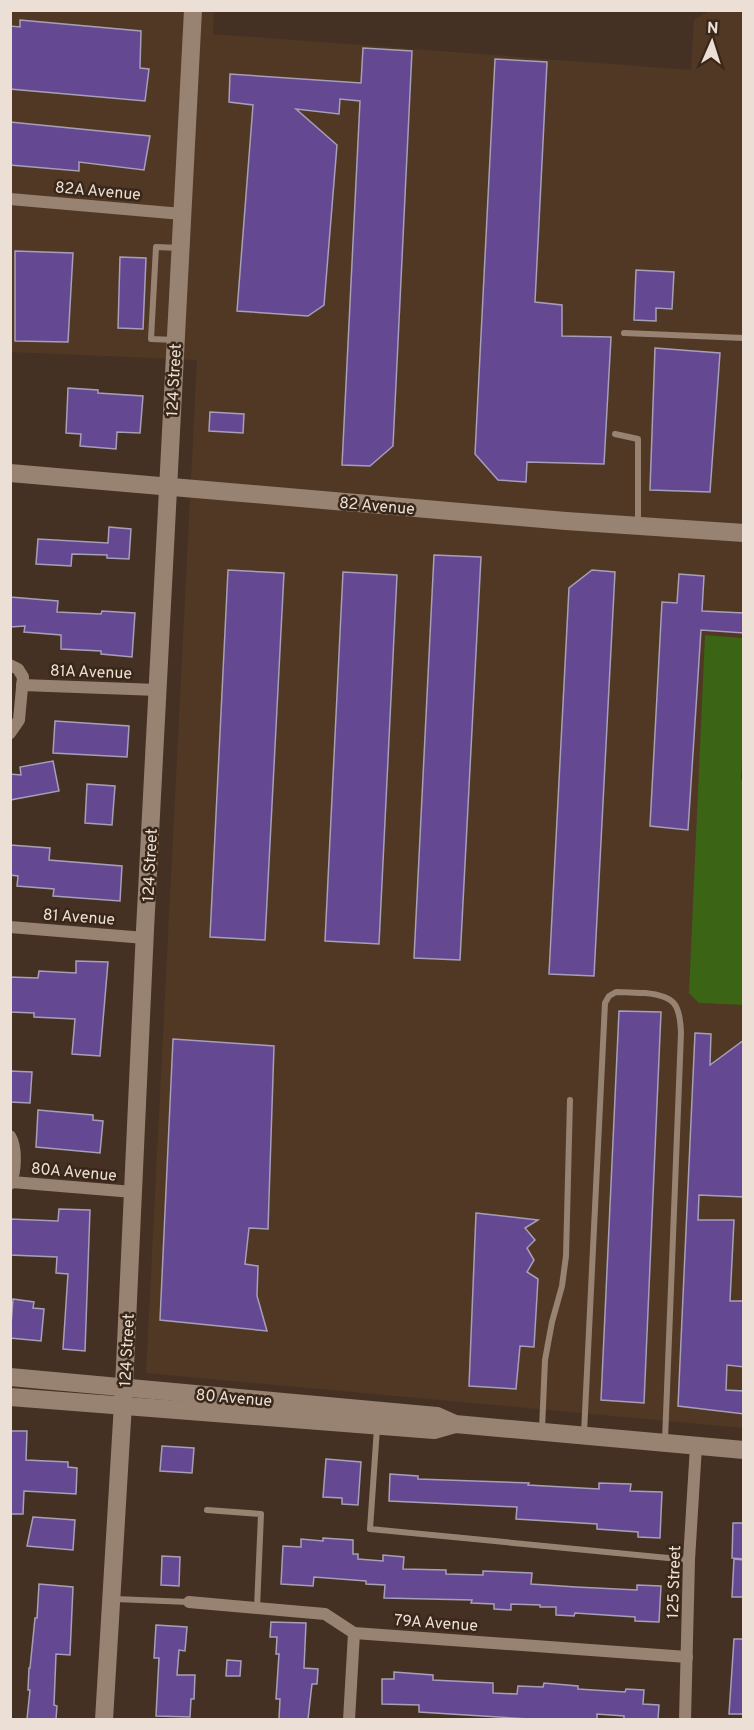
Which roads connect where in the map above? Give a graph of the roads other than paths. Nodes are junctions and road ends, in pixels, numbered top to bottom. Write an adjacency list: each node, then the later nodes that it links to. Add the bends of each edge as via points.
1 (193, 10): 3 (street, 124 Street)
2 (10, 199): 3 (street, 82A Avenue)
3 (182, 214): 8 (street, 124 Street)
4 (624, 333): 5 (lane)
5 (744, 338)
6 (615, 434): 9 (lane, via 638,439)
7 (10, 473): 8 (street, 82 Avenue)
8 (168, 487): 9 (street, 82 Avenue); 13 (street, 124 Street)
9 (638, 526): 10 (street, 82 Avenue)
10 (744, 533)
11 (10, 665): 12 (street, via 21,672)
12 (22, 685): 13 (street, 81A Avenue); 14 (street, via 19,720)
13 (158, 690): 16 (street, 124 Street)
14 (10, 733)
15 (10, 927): 16 (street, 81 Avenue)
16 (145, 938): 20 (street, 124 Street)
17 (570, 1100): 27 (lane, via 566,1256 545,1360)
18 (10, 1136): 19 (street, 80A Avenue, via 14,1143)
19 (11, 1183): 20 (street, 80A Avenue)
20 (133, 1192): 22 (street, 124 Street)
21 (10, 1377): 22 (street, 80 Avenue)
22 (124, 1387): 24 (street, 124 Street); 25 (street, 80 Avenue, via 437,1416)
23 (10, 1397): 24 (street, 80 Avenue)
24 (123, 1406): 26 (street, 80 Avenue); 34 (street, 124 Street)
25 (455, 1424): 26 (street, 80 Avenue, via 434,1430); 27 (street, 80 Avenue)
26 (377, 1426): 33 (lane, via 370,1529)
27 (542, 1432): 28 (street, 80 Avenue)
28 (584, 1436): 29 (street, 80 Avenue); 29 (lane, via 605,1004 616,992 662,995 671,999 681,1016)
29 (665, 1444): 30 (street, 80 Avenue)
30 (696, 1446): 31 (street, 80 Avenue); 33 (street, 125 Street)
31 (744, 1450)
32 (207, 1510): 36 (lane, via 261,1514)
33 (689, 1560): 38 (street, 125 Street)
34 (111, 1599): 35 (lane); 39 (street, 124 Street)
35 (189, 1602): 36 (street, 79A Avenue)
36 (257, 1608): 37 (street, 79A Avenue, via 325,1614)
37 (354, 1633): 38 (street, 79A Avenue); 40 (street)
38 (687, 1657): 41 (street, 125 Street)
39 (104, 1719)
40 (349, 1719)
41 (685, 1719)

